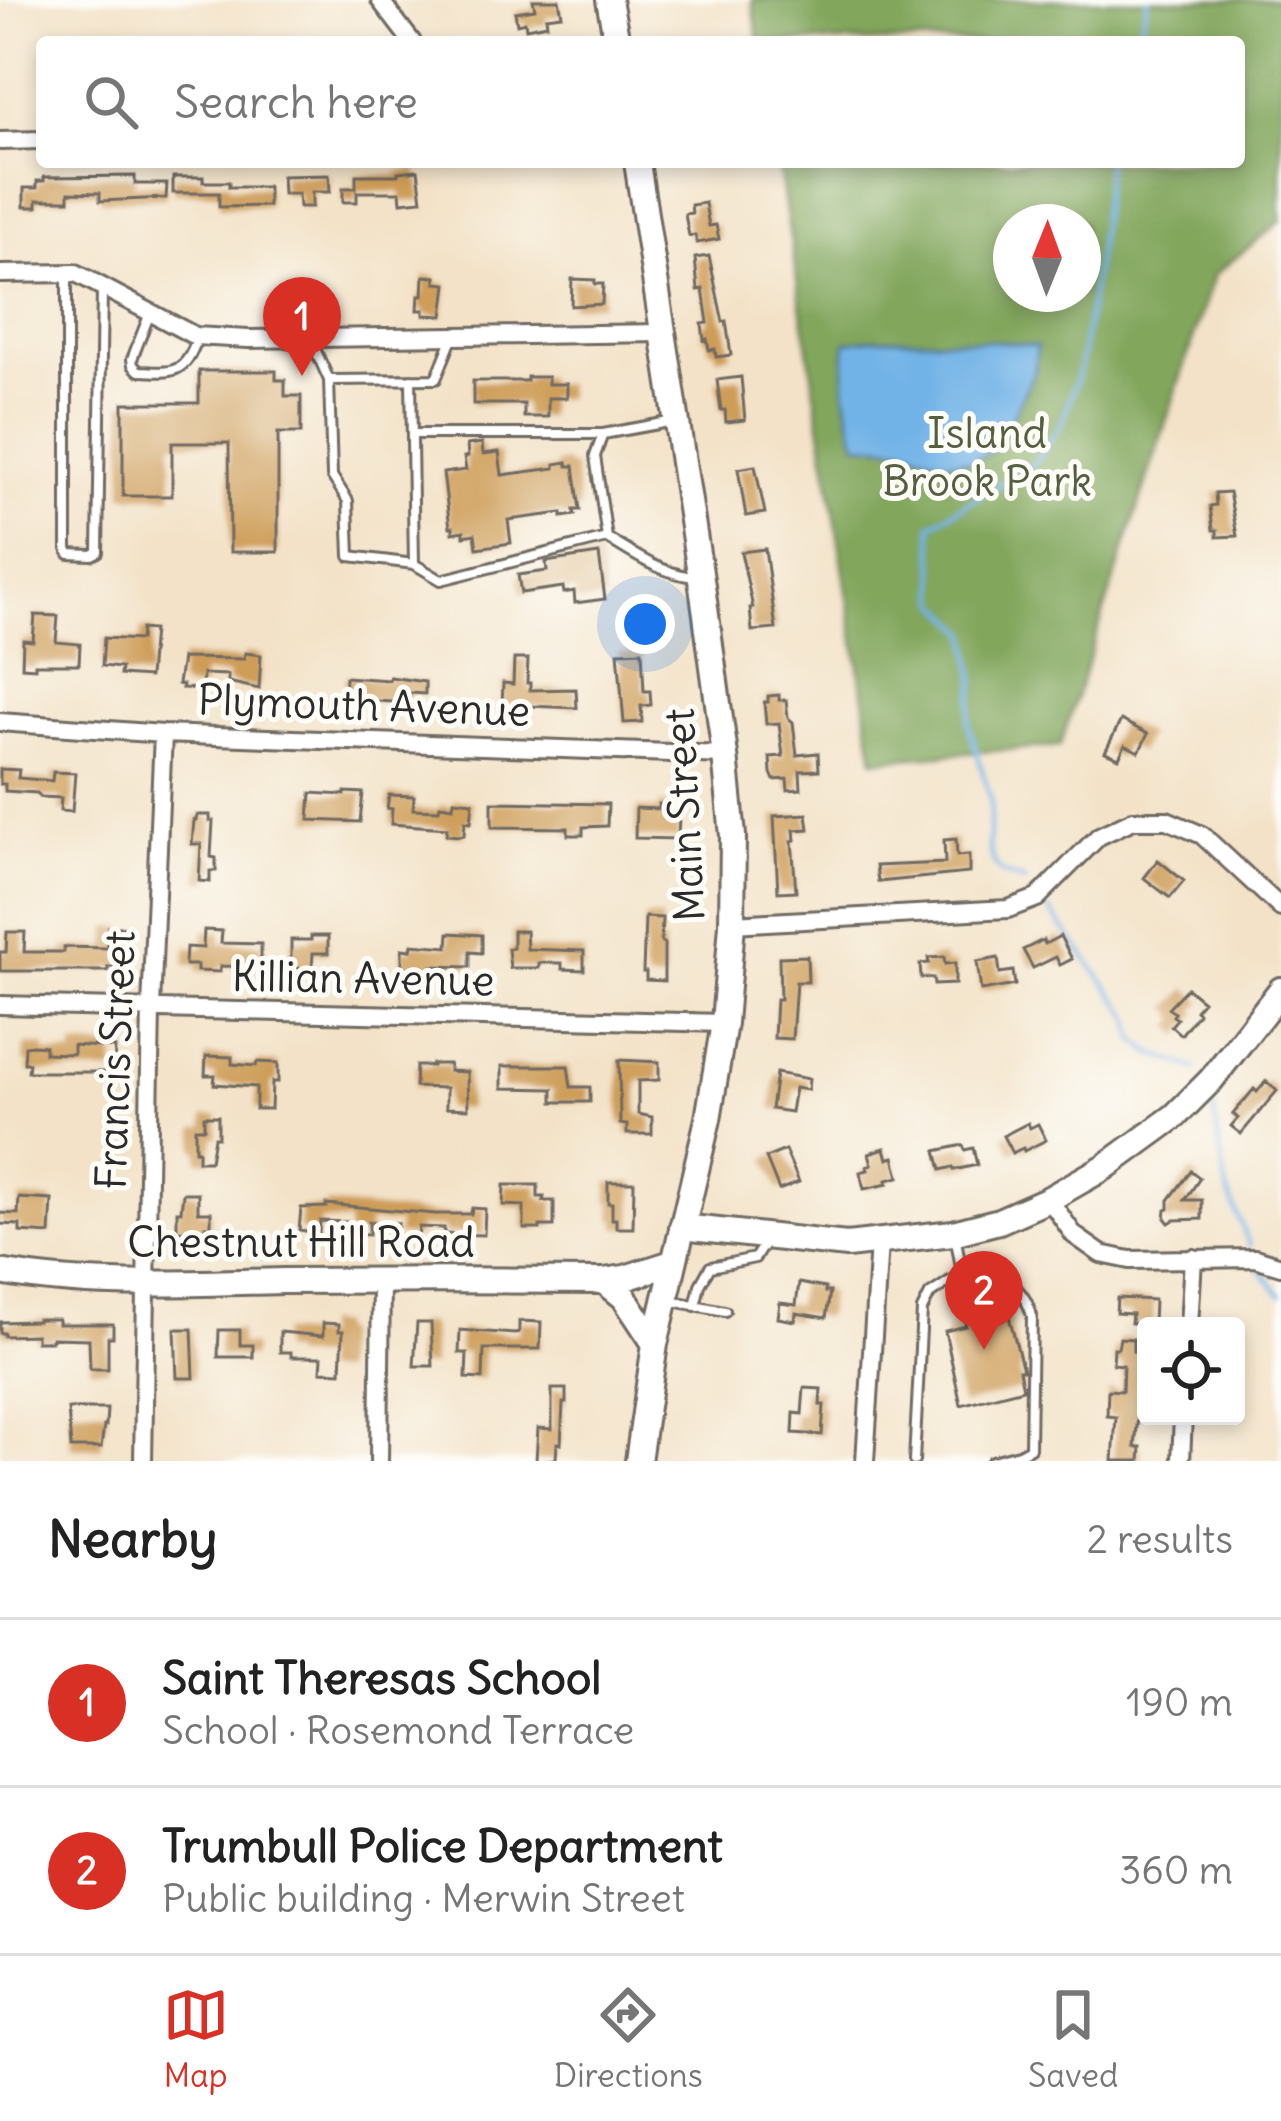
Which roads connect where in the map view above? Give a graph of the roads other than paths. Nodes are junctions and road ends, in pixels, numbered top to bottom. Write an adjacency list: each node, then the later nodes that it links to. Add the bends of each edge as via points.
1 (380, 0): 3 (street)
2 (609, 0): 4 (street)
3 (407, 36)
4 (616, 36)
5 (36, 140): 6 (street)
6 (0, 141)
7 (639, 168): 12 (street, Main Street)
8 (67, 273): 9 (street); 10 (street); 10 (lane, via 69,554 98,552)
9 (0, 274)
10 (102, 284): 11 (street)
11 (151, 312): 13 (street); 13 (lane, via 133,358 139,371 175,371)
12 (662, 333): 14 (street); 18 (street, Main Street)
13 (198, 336): 15 (street)
14 (453, 336): 15 (street); 16 (lane, via 436,379)
15 (310, 338): 17 (lane)
16 (411, 379): 17 (lane); 19 (lane)
17 (329, 380): 22 (lane, via 332,476 348,501 350,556)
18 (677, 421): 20 (lane); 23 (street, Main Street)
19 (412, 434): 20 (lane); 22 (lane)
20 (602, 434): 21 (lane, via 595,456)
21 (607, 538): 22 (lane, via 441,580); 23 (lane, via 674,575)
22 (414, 564)
23 (701, 578): 26 (street, Main Street)
24 (0, 722): 25 (street, Plymouth Avenue)
25 (163, 734): 26 (street, Plymouth Avenue); 31 (street, Francis Street)
26 (725, 755): 28 (street, Main Street)
27 (1281, 908): 28 (street, via 1202,835 1167,820 1133,820 1099,836 1037,898 1008,909)
28 (732, 924): 32 (street, Main Street)
29 (1281, 990): 33 (street, via 1175,1116)
30 (0, 1005): 31 (street, Killian Avenue)
31 (151, 1008): 32 (street, Killian Avenue); 45 (street, Francis Street)
32 (724, 1023): 34 (street, Main Street)
33 (1049, 1198): 35 (street); 38 (street, via 1074,1235 1101,1254)
34 (682, 1227): 36 (street); 39 (street, Main Street)
35 (955, 1232): 37 (street); 42 (lane)
36 (767, 1236): 37 (street); 47 (lane, via 755,1258 710,1267)
37 (879, 1243): 55 (street)
38 (1193, 1258): 40 (street); 49 (street)
39 (672, 1263): 44 (street, Chestnut Hill Road); 46 (street, Main Street)
40 (1281, 1265)
41 (0, 1272): 45 (street, Chestnut Hill Road)
42 (962, 1273): 56 (lane, via 922,1310); 57 (lane, via 998,1274 1016,1285 1032,1316 1030,1448)
43 (381, 1280): 44 (street, Chestnut Hill Road); 45 (street, Chestnut Hill Road); 53 (street)
44 (604, 1280): 50 (street)
45 (145, 1284): 52 (street, Francis Street)
46 (664, 1300): 47 (lane); 50 (street, Main Street)
47 (695, 1306): 48 (lane)
48 (725, 1311)
49 (1190, 1317)
50 (655, 1344): 54 (street, Main Street)
51 (1183, 1425): 58 (street)
52 (143, 1461)
53 (379, 1461)
54 (638, 1461)
55 (865, 1461)
56 (914, 1461)
57 (992, 1461)
58 (1180, 1461)

